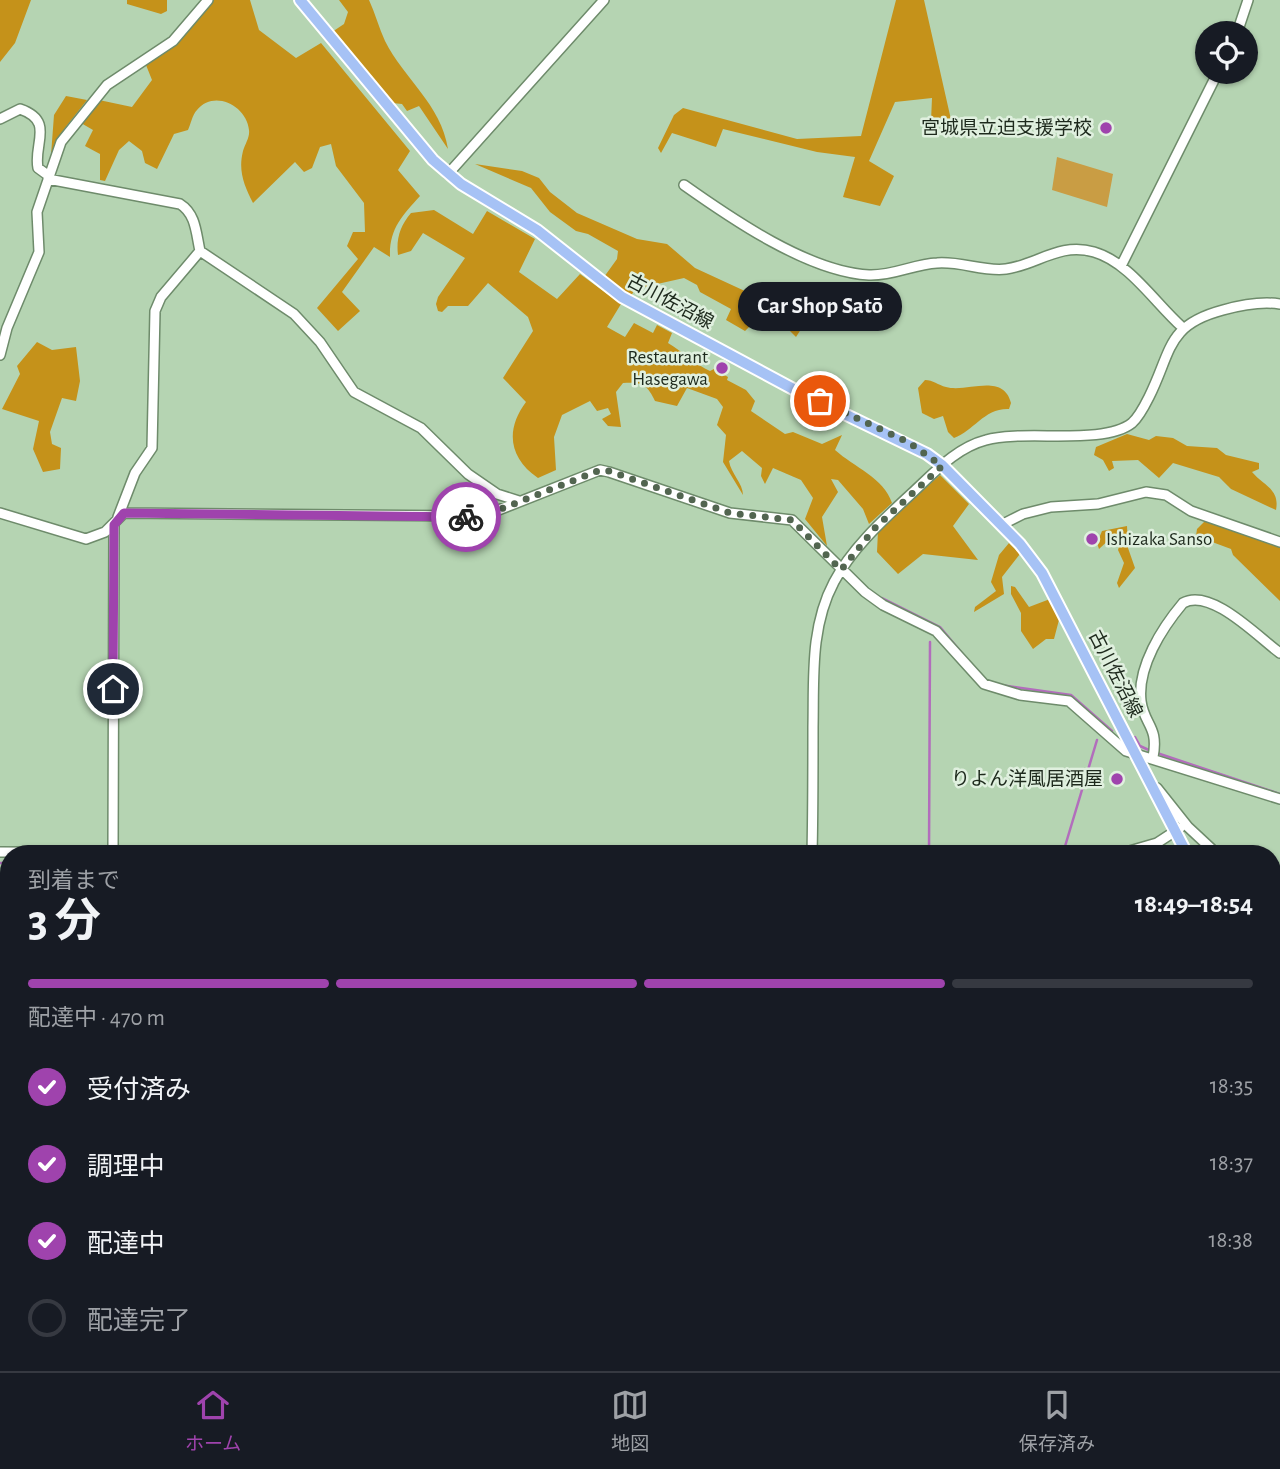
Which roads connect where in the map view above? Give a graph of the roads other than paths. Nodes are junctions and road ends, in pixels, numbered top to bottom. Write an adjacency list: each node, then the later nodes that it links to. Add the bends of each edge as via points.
1 (208, 0): 9 (street, via 173,41 99,93 61,142)
2 (300, 0): 8 (main road, 古川佐沼線)
3 (604, 0): 8 (street)
4 (1248, 0): 5 (street)
5 (1241, 21)
6 (1212, 84): 12 (street)
7 (0, 119): 9 (street, via 20,109 37,120 42,132 37,162)
8 (448, 174): 16 (main road, 古川佐沼線, via 537,230 622,297 797,391 908,442)
9 (49, 177): 11 (street, via 180,204 193,219); 15 (street, via 37,212 39,252)
10 (684, 185): 12 (street, via 793,250 855,273 882,274 936,263 1007,269 1074,249 1096,252)
11 (200, 251): 17 (street, via 294,314 320,342 354,392 421,428 468,474 497,494); 19 (street, via 161,297 155,311 152,449 135,473)
12 (1121, 266): 14 (street)
13 (1280, 304): 14 (street, via 1231,308)
14 (1182, 327): 16 (street, via 1132,423 1095,434 988,439 958,452)
15 (0, 355)
16 (942, 466): 20 (main road, 古川佐沼線); 22 (street, via 875,528)
17 (519, 500): 19 (street, via 483,515 458,517 124,513); 22 (street, via 600,470 609,471 730,513 792,520)
18 (0, 513): 19 (street, via 86,539 99,537)
19 (116, 521): 30 (street)
20 (1001, 525): 21 (street, via 1051,507 1098,504 1146,492 1166,495 1191,512); 25 (main road, 古川佐沼線, via 1053,590)
21 (1280, 542)
22 (841, 570): 25 (street, via 883,604 936,631 984,684 1020,695 1069,701 1117,746); 31 (street, via 815,636)
23 (1280, 653): 24 (street, via 1225,611 1195,600 1183,603 1143,672 1141,701 1154,733)
24 (1154, 754): 25 (street); 26 (street)
25 (1138, 759): 27 (street); 28 (main road, 古川佐沼線)
26 (1280, 799)
27 (1188, 827): 28 (street); 34 (street)
28 (1174, 831): 29 (street); 33 (main road, 古川佐沼線)
29 (1157, 843): 32 (street)
30 (113, 845)
31 (812, 845)
32 (1150, 845)
33 (1182, 845)
34 (1207, 845)

